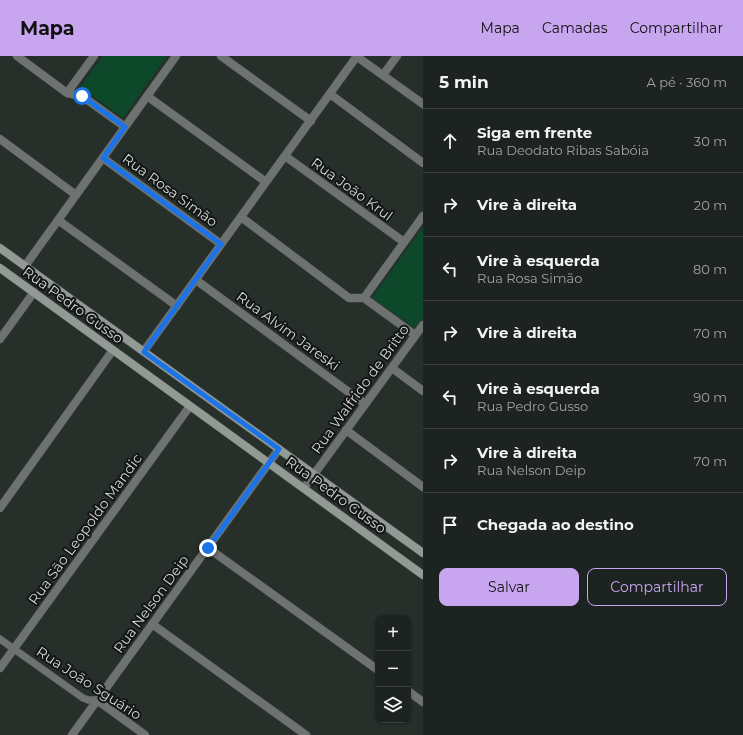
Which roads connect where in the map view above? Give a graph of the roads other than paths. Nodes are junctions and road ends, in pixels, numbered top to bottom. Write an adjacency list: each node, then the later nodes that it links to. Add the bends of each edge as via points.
1 (17, 56): 8 (street)
2 (94, 56): 8 (street)
3 (176, 56): 10 (street)
4 (222, 56): 12 (street)
5 (357, 56): 7 (street); 9 (street)
6 (397, 56): 7 (street)
7 (383, 75): 11 (street)
8 (67, 93): 13 (street, via 82,96)
9 (330, 94): 12 (street); 17 (street)
10 (147, 96): 13 (street); 18 (street)
11 (423, 104)
12 (311, 121): 15 (street)
13 (125, 127): 16 (street)
14 (0, 139): 19 (street)
15 (285, 156): 18 (street); 23 (street, Rua João Krul)
16 (103, 158): 19 (street); 24 (street, Rua Rosa Simão)
17 (423, 162)
18 (266, 182): 21 (street)
19 (76, 194): 22 (street)
20 (423, 216): 23 (street)
21 (241, 217): 24 (street); 30 (street, via 350,298)
22 (58, 220): 26 (street); 31 (street)
23 (404, 242): 30 (street)
24 (221, 244): 28 (street)
25 (0, 248): 26 (main road, Rua Pedro Gusso)
26 (25, 266): 36 (main road, Rua Pedro Gusso)
27 (0, 268): 29 (main road, Rua Pedro Gusso)
28 (196, 280): 31 (street); 39 (street, Rua Alvim Jareski)
29 (34, 292): 34 (street); 35 (main road, Rua Pedro Gusso)
30 (364, 298): 33 (street)
31 (177, 306): 36 (street)
32 (423, 324): 33 (street, Rua Walfrido de Britto)
33 (415, 335): 37 (street, Rua Walfrido de Britto)
34 (0, 340)
35 (113, 350): 40 (main road, Rua Pedro Gusso); 47 (street)
36 (144, 352): 42 (main road, Rua Pedro Gusso)
37 (392, 368): 38 (street); 39 (street, Rua Walfrido de Britto)
38 (423, 390)
39 (365, 404): 41 (street, Rua Walfrido de Britto)
40 (190, 406): 43 (main road, Rua Pedro Gusso); 53 (street, Rua São Leopoldo Mandic)
41 (346, 430): 44 (street, Rua Walfrido de Britto); 45 (street)
42 (279, 449): 43 (street, Rua Nelson Deip); 44 (main road, Rua Pedro Gusso)
43 (269, 463): 46 (main road, Rua Pedro Gusso); 48 (street, Rua Nelson Deip)
44 (314, 474): 46 (street, Rua Walfrido de Britto); 49 (main road, Rua Pedro Gusso)
45 (423, 487)
46 (304, 488): 50 (main road, Rua Pedro Gusso)
47 (0, 508)
48 (208, 548): 51 (street, Rua Nelson Deip); 55 (street)
49 (423, 553)
50 (423, 574)
51 (152, 624): 57 (street, Rua Nelson Deip); 61 (street)
52 (0, 639): 53 (lane, Rua João Sguário)
53 (14, 649): 54 (street, Rua São Leopoldo Mandic); 57 (lane, Rua João Sguário, via 83,698)
54 (0, 668)
55 (375, 668)
56 (411, 693): 58 (street)
57 (97, 700): 59 (street, Rua Nelson Deip); 60 (street, Rua João Sguário)
58 (423, 702)
59 (72, 735)
60 (145, 735)
61 (306, 735)

